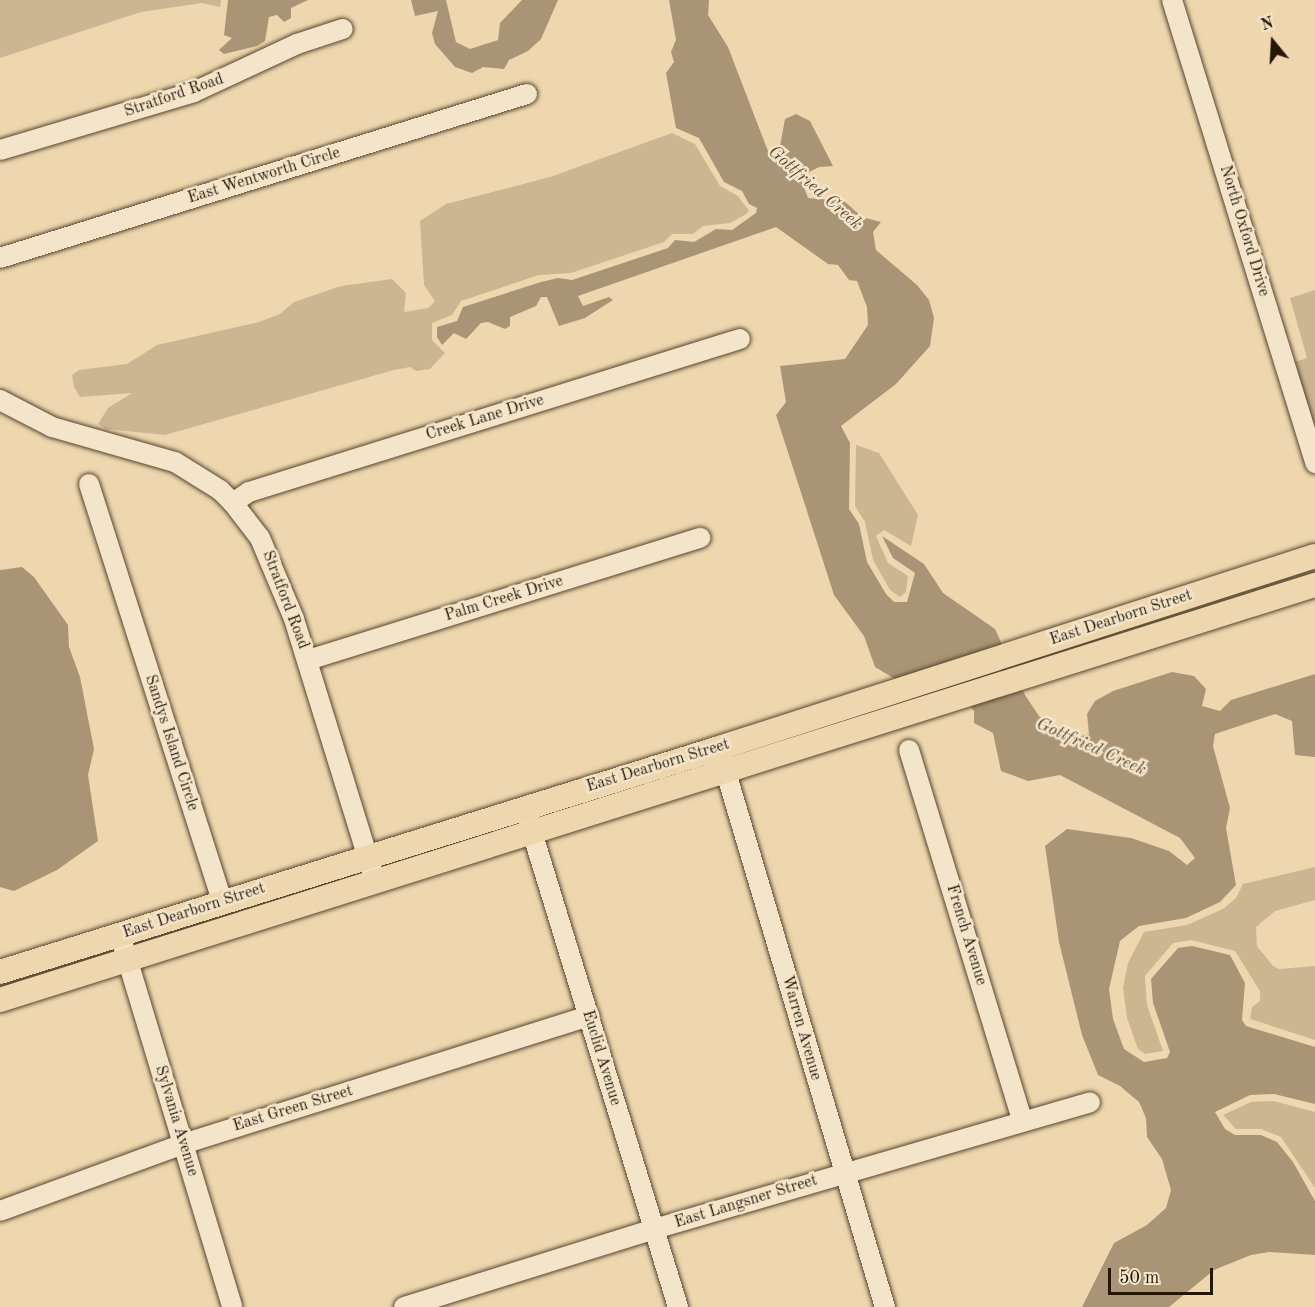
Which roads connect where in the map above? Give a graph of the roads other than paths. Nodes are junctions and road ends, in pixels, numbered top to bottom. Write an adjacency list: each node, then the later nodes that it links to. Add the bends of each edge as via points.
1 (1172, 0): 8 (street, North Oxford Drive)
2 (343, 29): 4 (street, Stratford Road, via 297,44 194,92)
3 (527, 94): 5 (street, East Wentworth Circle)
4 (0, 150)
5 (0, 258)
6 (740, 339): 10 (street, Creek Lane Drive, via 249,492)
7 (0, 400): 10 (street, Stratford Road, via 52,427 175,462 220,490)
8 (1315, 463)
9 (89, 484): 22 (street, Sandys Island Circle)
10 (233, 503): 14 (street, Stratford Road, via 270,556)
11 (700, 538): 14 (street, Palm Creek Drive)
12 (1315, 556): 15 (main road, East Dearborn Street)
13 (1315, 585): 17 (main road, East Dearborn Street)
14 (308, 660): 20 (street, Stratford Road)
15 (719, 748): 17 (street, Warren Avenue); 18 (main road, East Dearborn Street)
16 (909, 750): 29 (street, French Avenue)
17 (726, 773): 19 (main road, East Dearborn Street); 31 (street, Warren Avenue)
18 (525, 808): 19 (street, Euclid Avenue); 20 (main road, East Dearborn Street)
19 (532, 833): 21 (main road, East Dearborn Street); 27 (street, Euclid Avenue)
20 (368, 856): 21 (street, Stratford Road); 22 (main road, East Dearborn Street)
21 (376, 882): 24 (main road, East Dearborn Street)
22 (222, 902): 23 (main road, East Dearborn Street)
23 (120, 935): 24 (street, Sylvania Avenue); 25 (main road, East Dearborn Street)
24 (128, 960): 26 (main road, East Dearborn Street); 30 (street, Sylvania Avenue)
25 (0, 972)
26 (0, 1000)
27 (589, 1016): 30 (street, East Green Street); 33 (street, Euclid Avenue)
28 (1090, 1102): 29 (street, East Langsner Street)
29 (1022, 1119): 31 (street, East Langsner Street)
30 (183, 1144): 32 (street, East Green Street); 34 (street, Sylvania Avenue)
31 (843, 1173): 33 (street, East Langsner Street); 37 (street, Warren Avenue)
32 (0, 1211)
33 (654, 1229): 35 (street, East Langsner Street); 36 (street, Euclid Avenue)
34 (232, 1307)
35 (404, 1307)
36 (678, 1307)
37 (885, 1307)

